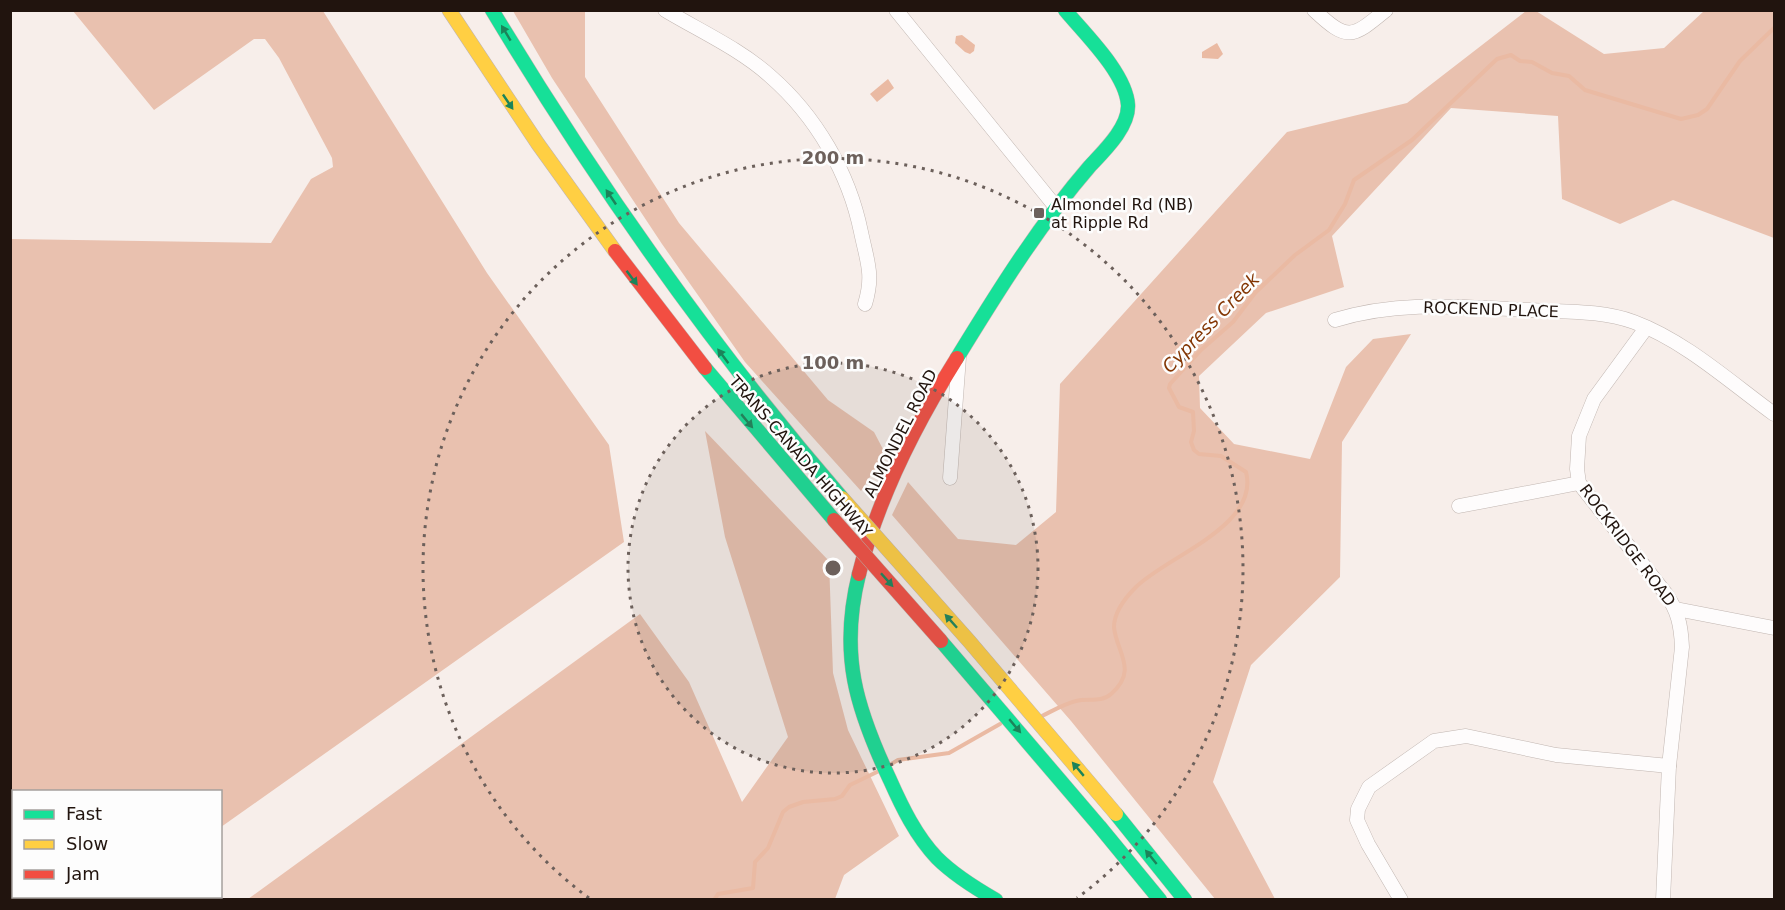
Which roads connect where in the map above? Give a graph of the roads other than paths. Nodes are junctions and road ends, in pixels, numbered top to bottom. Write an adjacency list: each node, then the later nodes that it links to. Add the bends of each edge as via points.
1 (449, 10): 21 (main road, TRANS-CANADA HIGHWAY, one-way to 21, bridge, via 633,280 745,419 953,654)
2 (492, 10): 22 (main road, TRANS-CANADA HIGHWAY, one-way to 2, bridge, via 976,649 761,405 588,163)
3 (665, 10): 9 (street, via 770,75 807,114 834,157 857,212 871,283)
4 (896, 10): 8 (street)
5 (1065, 10): 8 (main road, ALMONDEL ROAD, via 1121,82 1129,106 1122,126)
6 (1314, 10): 7 (street, via 1332,27 1349,34 1361,31)
7 (1386, 10)
8 (1055, 206): 12 (main road, ALMONDEL ROAD)
9 (865, 304)
10 (1335, 320): 11 (street, ROCKEND PLACE, via 1382,308 1426,306 1586,313 1620,318)
11 (1646, 328): 13 (street, via 1671,340); 15 (street, ROCKRIDGE ROAD, via 1584,419 1576,455)
12 (960, 352): 14 (street); 20 (main road, ALMONDEL ROAD, via 904,456 873,526 851,613 851,680 865,727 883,766 906,814 931,852 944,867)
13 (1774, 414)
14 (950, 478)
15 (1579, 483): 16 (street); 17 (street, ROCKRIDGE ROAD)
16 (1459, 506)
17 (1676, 609): 18 (street); 19 (street, ROCKRIDGE ROAD, via 1682,647)
18 (1774, 628)
19 (1669, 766): 23 (street, via 1556,755 1466,736 1434,741 1369,787 1358,809 1357,820 1368,844); 24 (street, ROCKRIDGE ROAD)
20 (996, 900)
21 (1160, 900)
22 (1185, 900)
23 (1401, 900)
24 (1663, 900)

